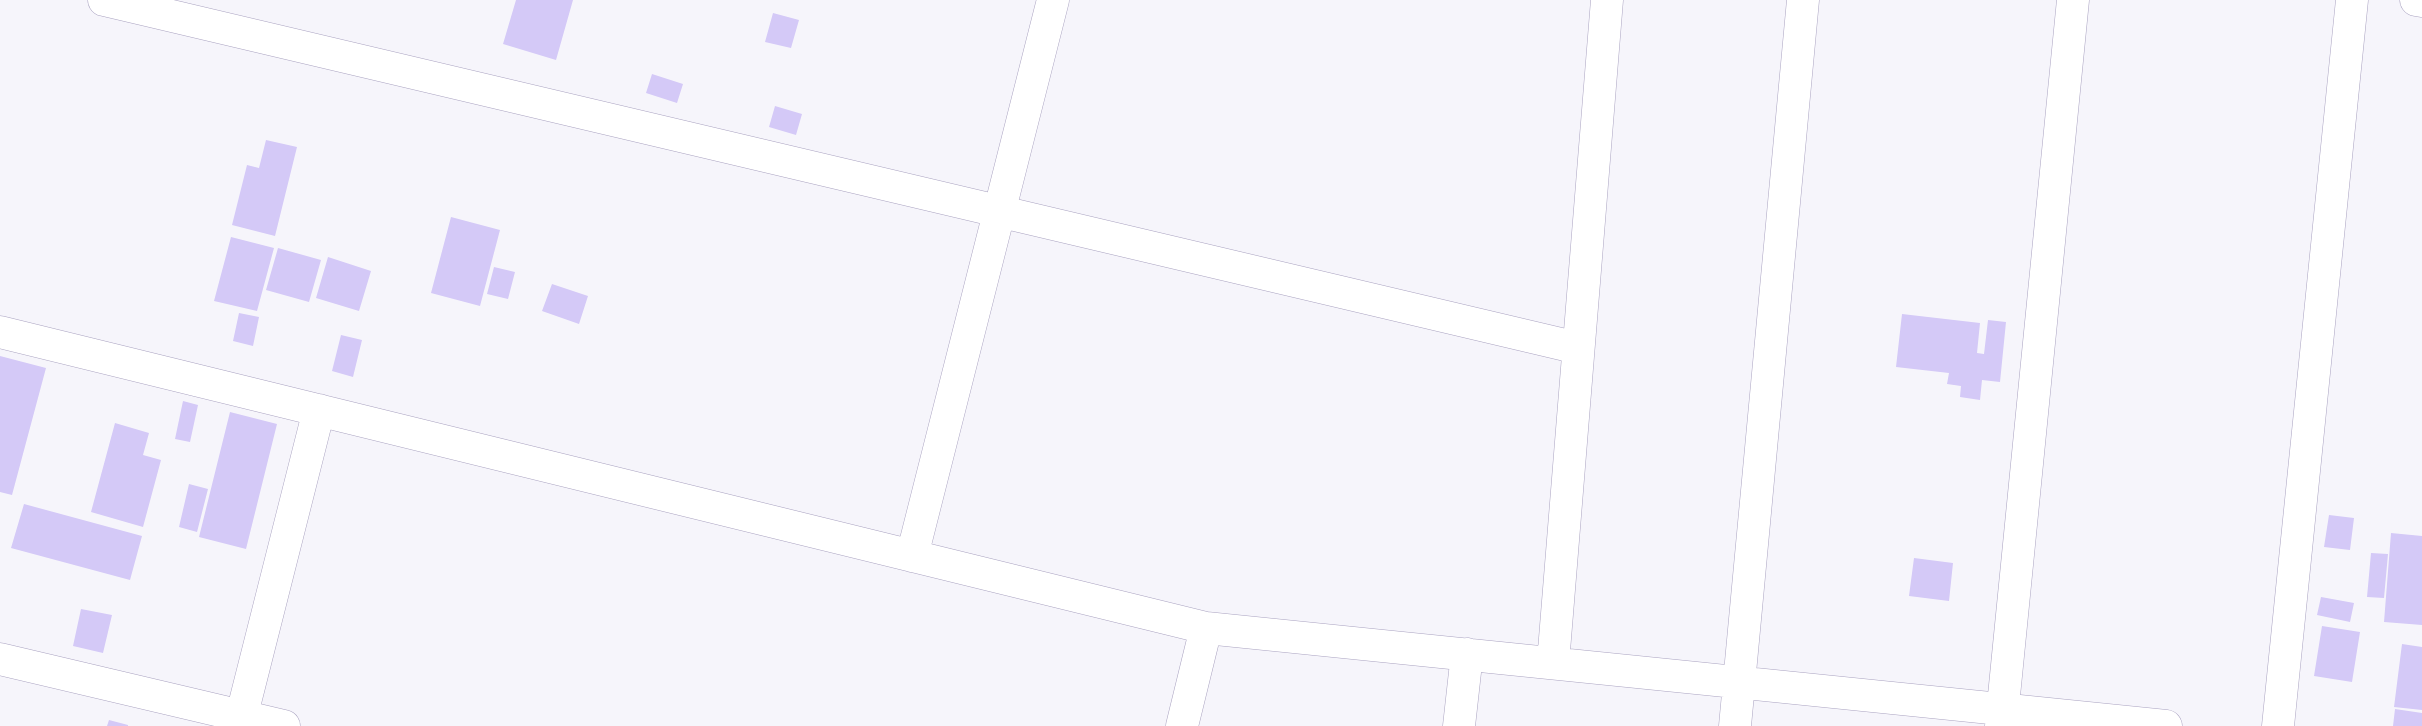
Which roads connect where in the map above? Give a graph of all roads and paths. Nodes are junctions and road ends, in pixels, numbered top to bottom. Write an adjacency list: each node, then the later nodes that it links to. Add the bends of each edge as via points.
1 (104, 0): 9 (street)
2 (1053, 0): 9 (street)
3 (1607, 0): 11 (street)
4 (1803, 0): 18 (street)
5 (2073, 0): 19 (street)
6 (2352, 0): 26 (street)
7 (2416, 0): 8 (street)
8 (2422, 1)
9 (999, 211): 11 (street); 13 (street)
10 (0, 332): 12 (street)
11 (1578, 348): 17 (street)
12 (319, 410): 13 (street); 20 (street)
13 (912, 556): 14 (street)
14 (1206, 628): 15 (street); 22 (street)
15 (1467, 654): 17 (street); 23 (street)
16 (0, 660): 20 (street)
17 (1553, 663): 18 (street)
18 (1740, 682): 19 (street); 24 (street)
19 (2001, 718): 25 (street)
20 (240, 721): 21 (street)
21 (284, 726)
22 (1182, 726)
23 (1459, 726)
24 (1735, 726)
25 (2166, 726)
26 (2278, 726)

